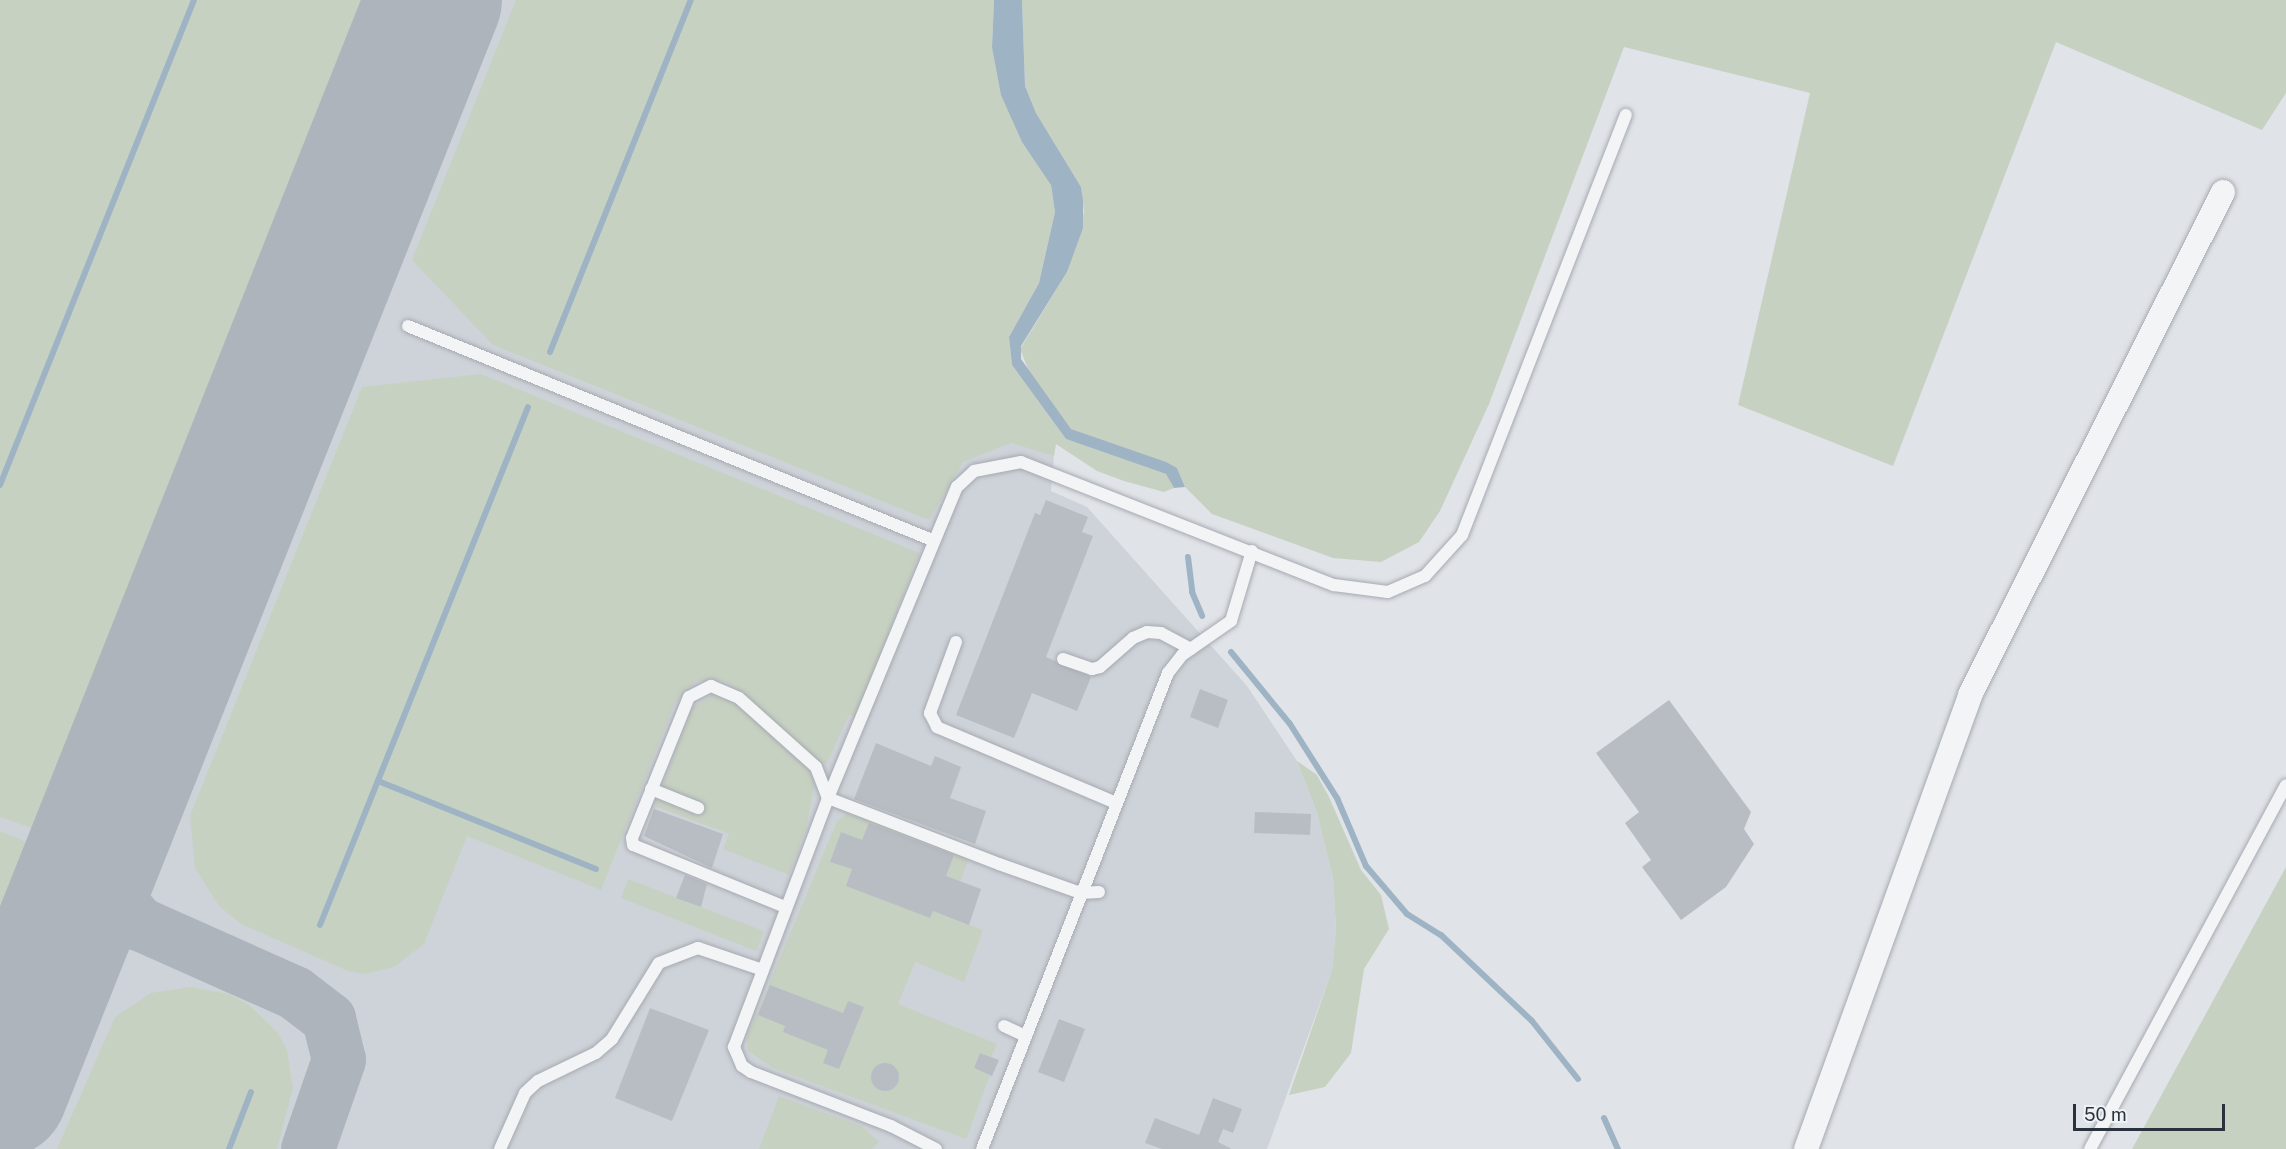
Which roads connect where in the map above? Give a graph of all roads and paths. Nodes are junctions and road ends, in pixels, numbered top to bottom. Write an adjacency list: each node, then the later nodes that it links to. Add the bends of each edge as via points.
1 (1626, 115): 5 (lane, via 1462,535 1425,576 1388,591 1334,585)
2 (2223, 192): 23 (street, via 1970,695)
3 (408, 326): 4 (lane)
4 (932, 540): 5 (lane, via 957,487 974,471 1021,462); 11 (lane)
5 (1252, 551): 7 (lane, via 1231,621)
6 (956, 642): 12 (lane, via 930,713 937,727)
7 (1191, 649): 8 (lane, via 1161,633 1147,632 1133,638 1100,667 1092,669); 12 (lane, via 1168,673)
8 (1063, 658)
9 (2286, 785): 24 (lane)
10 (651, 789): 11 (lane, via 679,713 689,697 711,686 739,698 816,767); 13 (lane); 16 (lane, via 632,838 636,848)
11 (828, 798): 14 (lane); 16 (lane)
12 (1116, 803): 14 (lane)
13 (698, 808)
14 (1081, 892): 15 (lane); 19 (lane)
15 (1099, 892)
16 (785, 907): 17 (lane)
17 (760, 969): 21 (lane, via 699,948 659,963 612,1040 596,1053 538,1080 525,1093); 22 (lane, via 736,1033 734,1047 742,1066)
18 (1004, 1026): 19 (lane)
19 (1023, 1035): 20 (lane)
20 (978, 1147)
21 (500, 1149)
22 (936, 1149)
23 (1806, 1149)
24 (2090, 1149)

